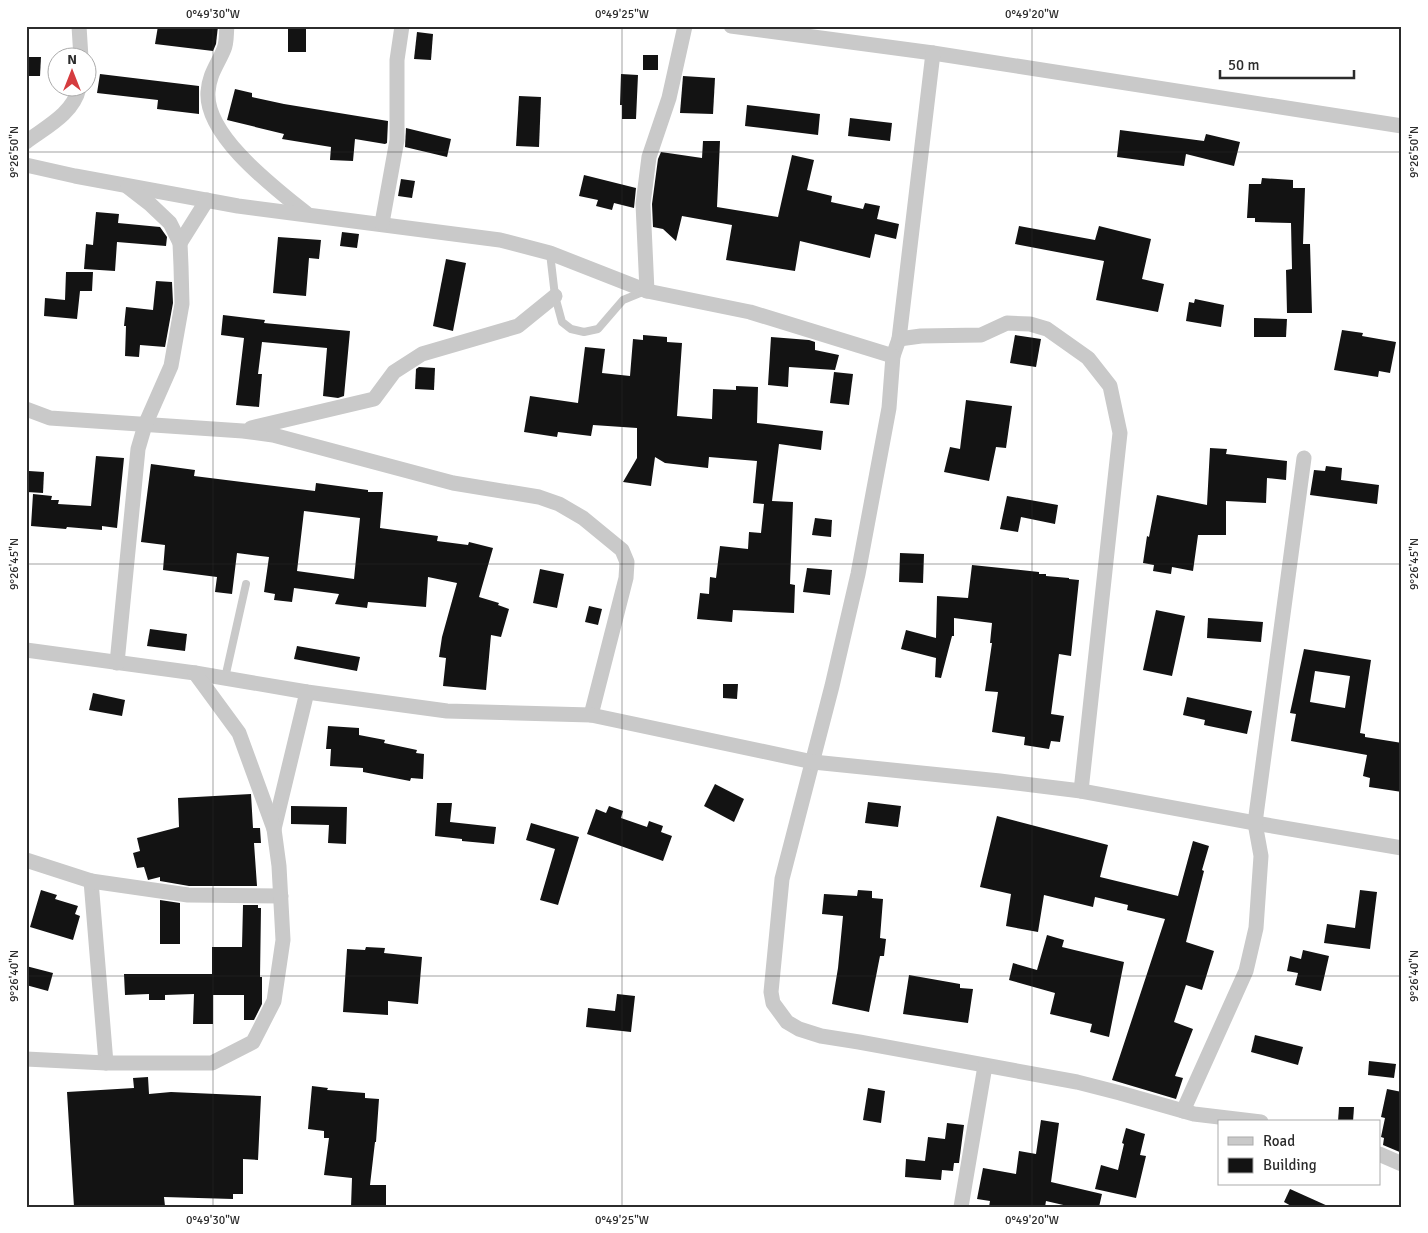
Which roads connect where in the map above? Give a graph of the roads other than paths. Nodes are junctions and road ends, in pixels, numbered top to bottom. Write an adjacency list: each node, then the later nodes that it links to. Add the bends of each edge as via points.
1 (79, 26): 6 (street)
2 (227, 26): 14 (street, via 225,48 211,77 208,106 224,136 253,170)
3 (402, 26): 15 (street, via 397,60 397,140)
4 (685, 26): 18 (street, via 669,98 649,157 643,204)
5 (731, 26): 7 (street)
6 (80, 48)
7 (933, 53): 9 (street); 20 (street)
8 (76, 98): 10 (street, via 63,115)
9 (1402, 126)
10 (26, 142)
11 (26, 165): 12 (street)
12 (126, 185): 13 (street); 16 (street, via 170,223)
13 (207, 200): 14 (street); 16 (street)
14 (307, 214): 15 (street)
15 (382, 223): 17 (street, via 500,240)
16 (180, 243): 23 (street, via 182,304 171,366)
17 (550, 253): 18 (street); 19 (lane)
18 (647, 290): 19 (lane, via 623,300 598,329 584,332 571,329 562,322); 21 (street, via 750,312)
19 (555, 296): 24 (street, via 518,326 422,354 394,372 374,398)
20 (899, 339): 21 (street); 34 (street, via 981,335 1007,323 1030,324 1047,329 1088,358 1110,386 1120,433)
21 (893, 356): 33 (street, via 889,408 858,574)
22 (26, 409): 23 (street, via 50,418)
23 (145, 425): 24 (street); 28 (street, via 138,449)
24 (243, 431): 32 (street, via 273,435 453,484 539,497 560,504 583,518 622,550 627,562 626,578)
25 (1304, 458): 35 (street)
26 (246, 584): 30 (lane)
27 (26, 650): 28 (street)
28 (117, 663): 29 (street)
29 (195, 672): 30 (street); 36 (street, via 238,733)
30 (225, 678): 31 (street)
31 (307, 692): 32 (street, via 447,710); 36 (street)
32 (591, 715): 33 (street)
33 (813, 762): 34 (street); 43 (street, via 782,879 770,992 774,1003 787,1022 821,1036)
34 (1082, 791): 35 (street)
35 (1255, 823): 37 (street); 44 (street, via 1261,856 1256,928 1246,971)
36 (274, 829): 40 (street)
37 (1402, 848)
38 (26, 860): 39 (street)
39 (92, 881): 40 (street, via 188,895); 42 (street)
40 (281, 896): 42 (street, via 283,940 274,1002 253,1042 212,1063)
41 (26, 1059): 42 (street)
42 (106, 1064)
43 (985, 1066): 44 (street, via 1112,1090); 48 (street)
44 (1183, 1111): 45 (street)
45 (1244, 1120)
46 (1380, 1154): 47 (street)
47 (1402, 1164)
48 (962, 1207)

